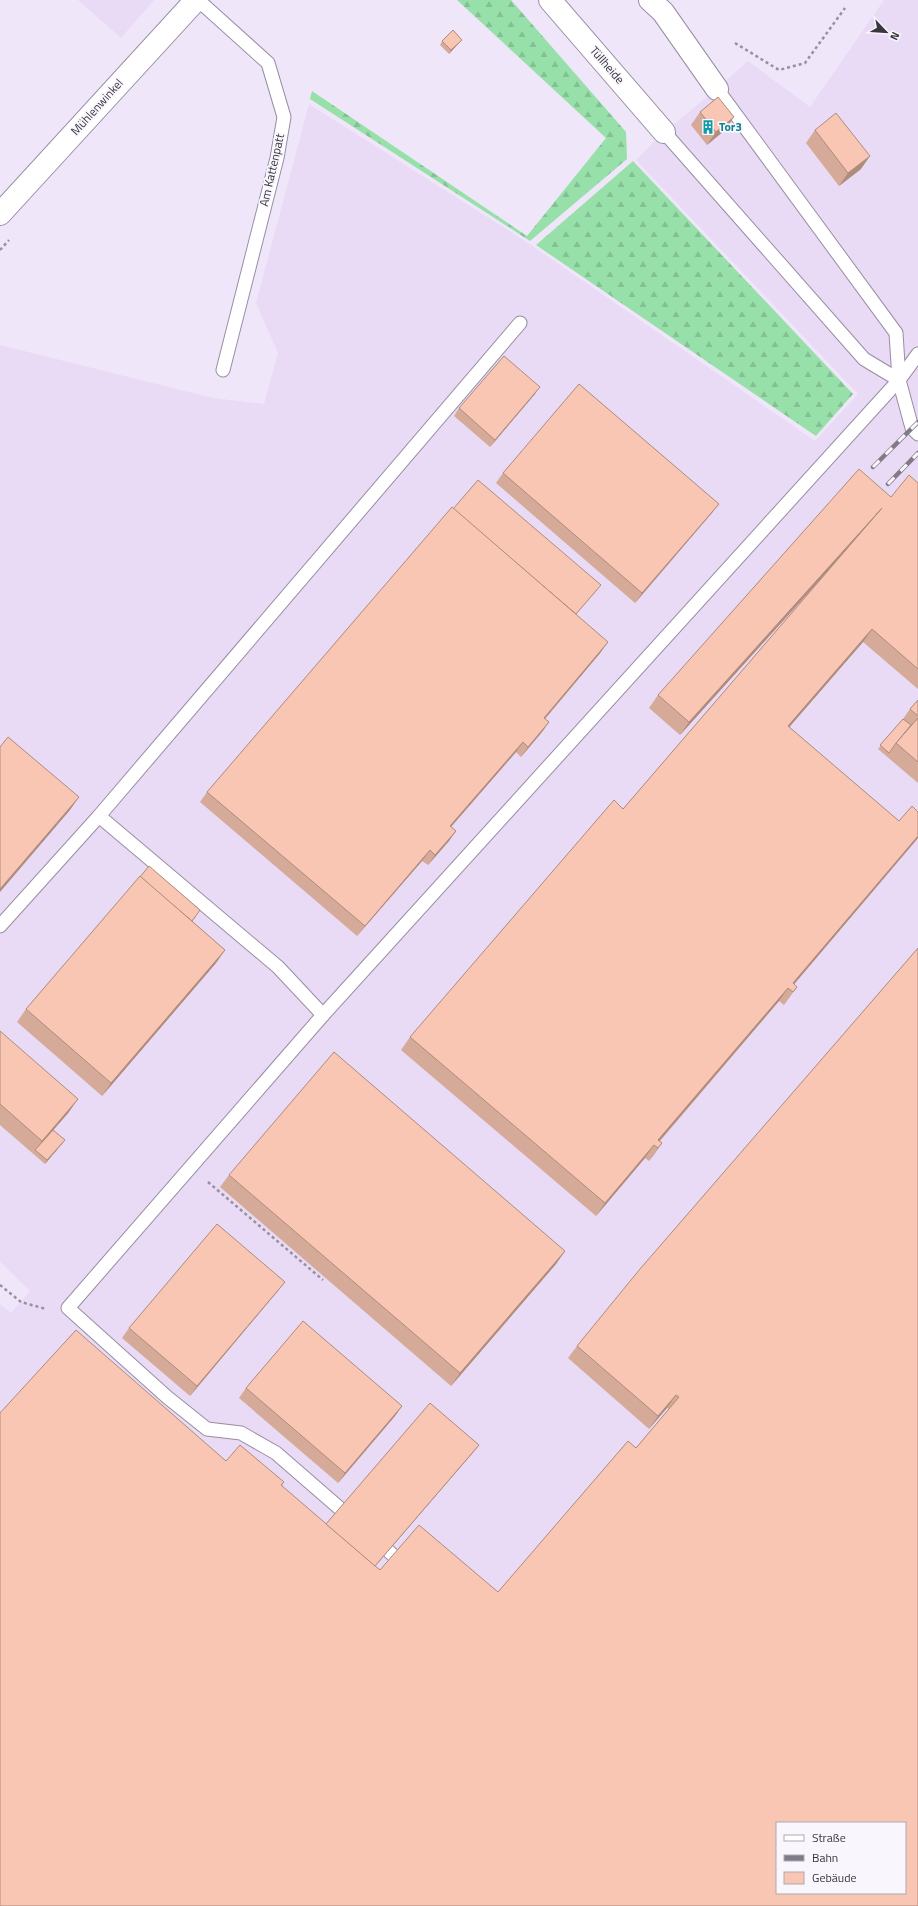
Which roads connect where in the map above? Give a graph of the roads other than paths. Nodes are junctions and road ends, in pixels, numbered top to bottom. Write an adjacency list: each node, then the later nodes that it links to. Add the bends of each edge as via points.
1 (197, 0): 6 (street, Mühlenwinkel); 9 (lane, Am Kattenpatt, via 268,63 284,117 277,158)
2 (550, 0): 5 (street, Tüllheide)
3 (650, 0): 4 (street, via 663,12)
4 (717, 89): 10 (lane, via 896,333)
5 (664, 132): 10 (lane, via 864,359)
6 (0, 214)
7 (520, 324): 12 (lane)
8 (918, 354): 10 (lane)
9 (223, 370)
10 (899, 380): 11 (lane, via 912,428); 14 (lane)
11 (918, 434)
12 (99, 816): 13 (lane); 14 (lane, via 278,967)
13 (0, 926)
14 (323, 1015): 15 (lane, via 68,1308 163,1402 207,1429 241,1434 276,1453)
15 (394, 1556)

